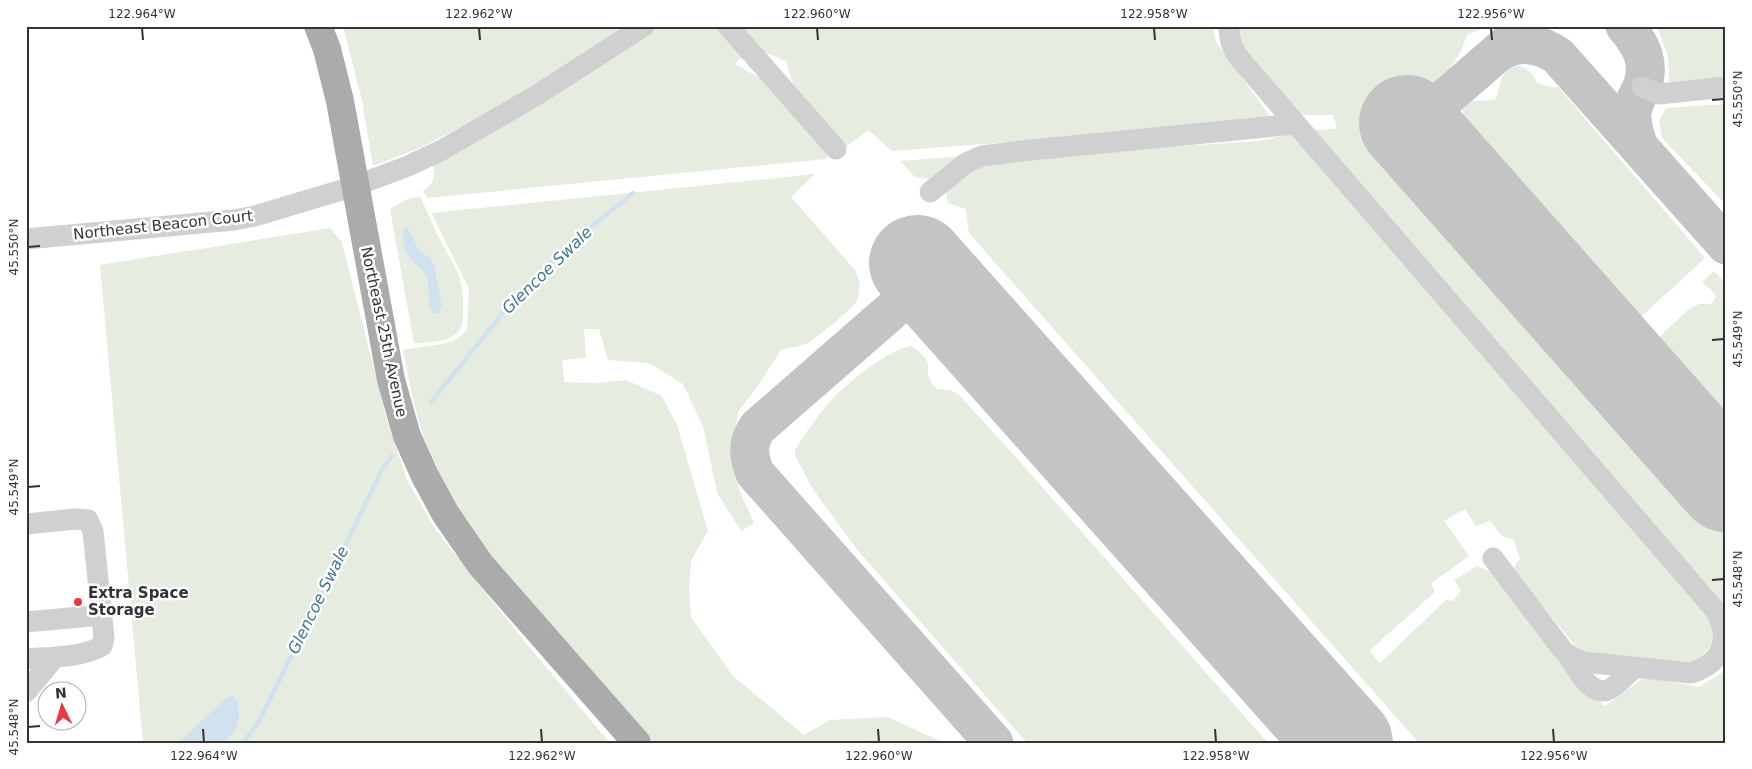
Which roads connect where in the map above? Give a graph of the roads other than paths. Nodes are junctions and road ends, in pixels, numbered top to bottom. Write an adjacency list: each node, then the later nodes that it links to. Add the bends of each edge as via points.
1 (318, 26): 9 (main road, Northeast 25th Avenue, via 340,101)
2 (644, 26): 9 (street, Northeast Beacon Court, via 537,95 442,150)
3 (728, 26): 8 (street)
4 (1229, 26): 7 (street, via 1233,49)
5 (1642, 87): 6 (street, via 1659,94)
6 (1726, 88)
7 (1296, 124): 10 (street, via 982,156 966,163); 13 (street, via 1715,610 1724,631 1721,648 1712,663 1691,673 1634,668 1608,690 1599,692 1591,687)
8 (836, 149)
9 (355, 186): 11 (street, Northeast Beacon Court, via 234,220); 19 (main road, Northeast 25th Avenue, via 392,380 404,427 425,476 445,513 480,564)
10 (930, 192)
11 (26, 239)
12 (26, 524): 14 (street, via 88,520 93,531)
13 (1493, 558)
14 (102, 615): 15 (street); 16 (street, via 102,646 93,651)
15 (26, 622)
16 (55, 657): 17 (street); 18 (street)
17 (26, 660)
18 (26, 692)
19 (637, 743)

